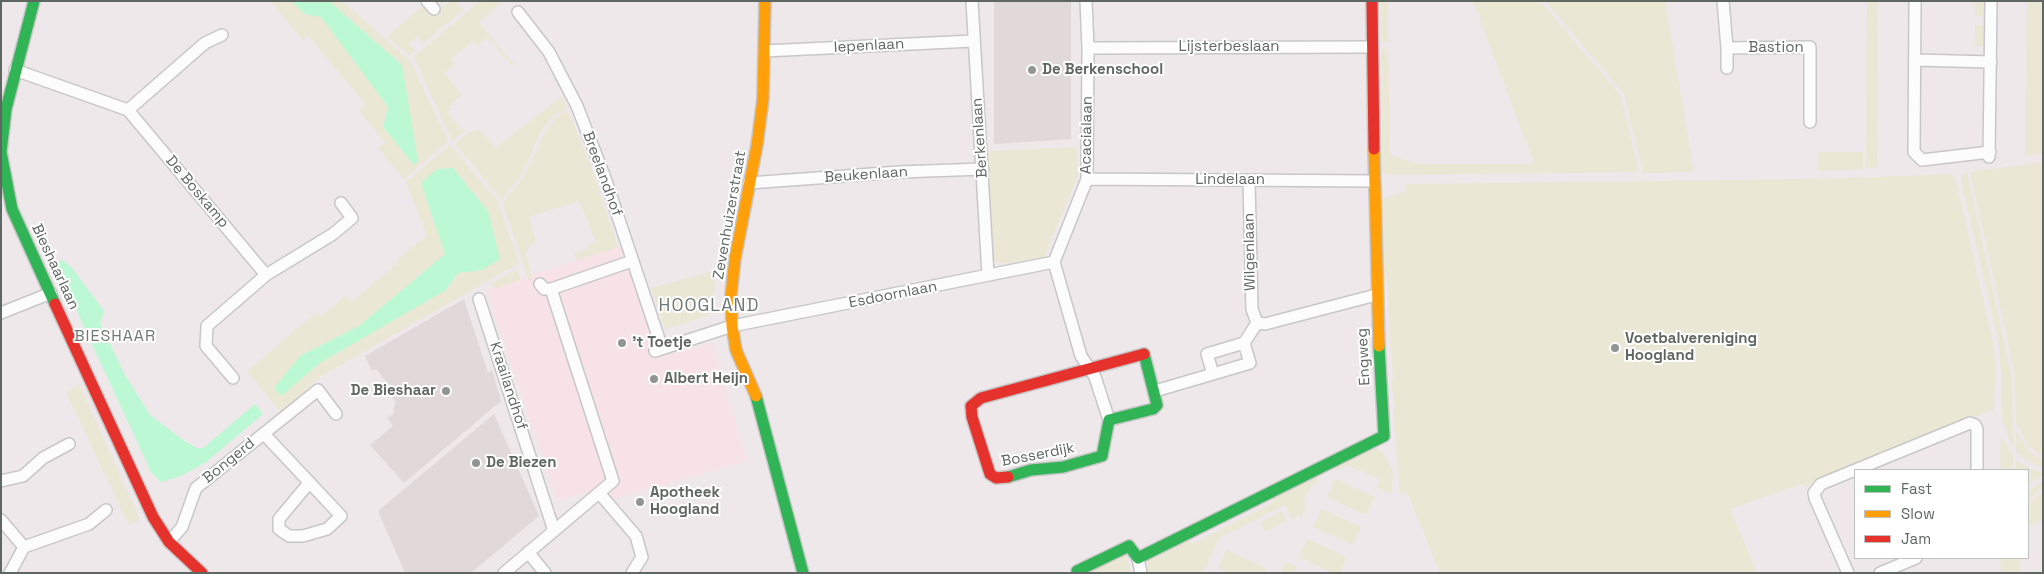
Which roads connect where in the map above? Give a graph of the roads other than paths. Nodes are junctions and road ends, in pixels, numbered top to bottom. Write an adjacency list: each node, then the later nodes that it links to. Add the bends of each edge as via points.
1 (34, 1): 19 (street, Bieshaarlaan)
2 (765, 1): 15 (street, Zevenhuizerstraat)
3 (972, 1): 11 (street, Berkenlaan)
4 (1086, 1): 13 (street, Acacialaan)
5 (1372, 1): 12 (street, Engweg)
6 (1722, 1): 14 (street, Bastion)
7 (1915, 1): 16 (street)
8 (1991, 1): 17 (street)
9 (518, 12): 28 (street, Breelandhof, via 549,52 577,106)
10 (222, 35): 20 (street, via 206,43)
11 (974, 41): 15 (street, Iepenlaan); 22 (street, Berkenlaan)
12 (1371, 47): 13 (street, Lijsterbeslaan); 25 (street, Engweg)
13 (1088, 48): 23 (street, Acacialaan)
14 (1727, 48): 18 (street, Bastion); 21 (street, Bastion, via 1810,47)
15 (764, 51): 26 (street, Zevenhuizerstraat, via 762,114)
16 (1915, 60): 17 (street); 17 (street, via 1914,152 1922,160 1990,155)
17 (1990, 62)
18 (1727, 68)
19 (15, 70): 20 (street); 32 (street, Bieshaarlaan, via 6,108 2,152 6,186 12,210)
20 (128, 110): 30 (street, De Boskamp)
21 (1810, 122)
22 (983, 170): 26 (street, Beukenlaan, via 899,172); 31 (street, Berkenlaan)
23 (1087, 179): 24 (street, Lindelaan); 29 (street, Acacialaan)
24 (1249, 180): 25 (street, Lindelaan); 36 (street, Wilgenlaan, via 1252,309)
25 (1374, 181): 33 (street, Engweg)
26 (749, 183): 37 (street, Zevenhuizerstraat, via 735,259)
27 (341, 203): 30 (street, via 352,218 333,234)
28 (632, 261): 37 (street, Breelandhof, via 658,350); 52 (street, via 545,286 580,377 613,481)
29 (1054, 262): 31 (street, Esdoornlaan); 39 (street, via 1081,356)
30 (266, 275): 41 (street, via 207,326 206,346)
31 (988, 275): 37 (street, Esdoornlaan)
32 (51, 293): 35 (street); 56 (street, Bieshaarlaan, via 153,517)
33 (1376, 295): 36 (street, via 1265,324); 59 (street, Engweg, via 1384,436)
34 (480, 299): 55 (street, Kraailandhof)
35 (1, 313)
36 (1257, 323): 38 (street)
37 (732, 326): 66 (street, Zevenhuizerstraat, via 736,350 758,400)
38 (1244, 343): 40 (street, via 1207,354); 40 (street, via 1250,363)
39 (1089, 368): 42 (street, Bosserdijk, via 1144,354); 44 (street); 44 (street, Bosserdijk, via 981,398 971,406 986,467 996,478 1003,478 1102,456)
40 (1213, 374): 42 (street)
41 (233, 378)
42 (1155, 391): 44 (street, via 1158,405)
43 (336, 414): 45 (street, Bongerd, via 318,390)
44 (1109, 420)
45 (264, 434): 51 (street, Bongerd); 56 (street, Bongerd, via 196,488 182,527)
46 (69, 444): 50 (street, via 43,458 23,476)
47 (1858, 469): 48 (street, via 1970,423 1978,430)
48 (1977, 469)
49 (1854, 470): 69 (street, via 1821,484 1814,493)
50 (1, 481)
51 (309, 483): 51 (street, Bongerd, via 279,519 280,529 289,536 303,536 327,529 341,516)
52 (600, 494): 55 (street); 65 (street, via 636,536 642,557)
53 (106, 510): 57 (street, via 89,524)
54 (1, 520): 57 (street)
55 (554, 531): 58 (street)
56 (168, 542): 62 (street, Bieshaarlaan)
57 (24, 547): 61 (street)
58 (528, 552): 63 (street); 64 (street)
59 (1138, 558): 67 (street, via 1129,546); 68 (street)
60 (1914, 559): 70 (street)
61 (10, 573)
62 (202, 573)
63 (504, 573)
64 (545, 573)
65 (632, 573)
66 (803, 573)
67 (1078, 573)
68 (1141, 573)
69 (1848, 573)
70 (1880, 573)

